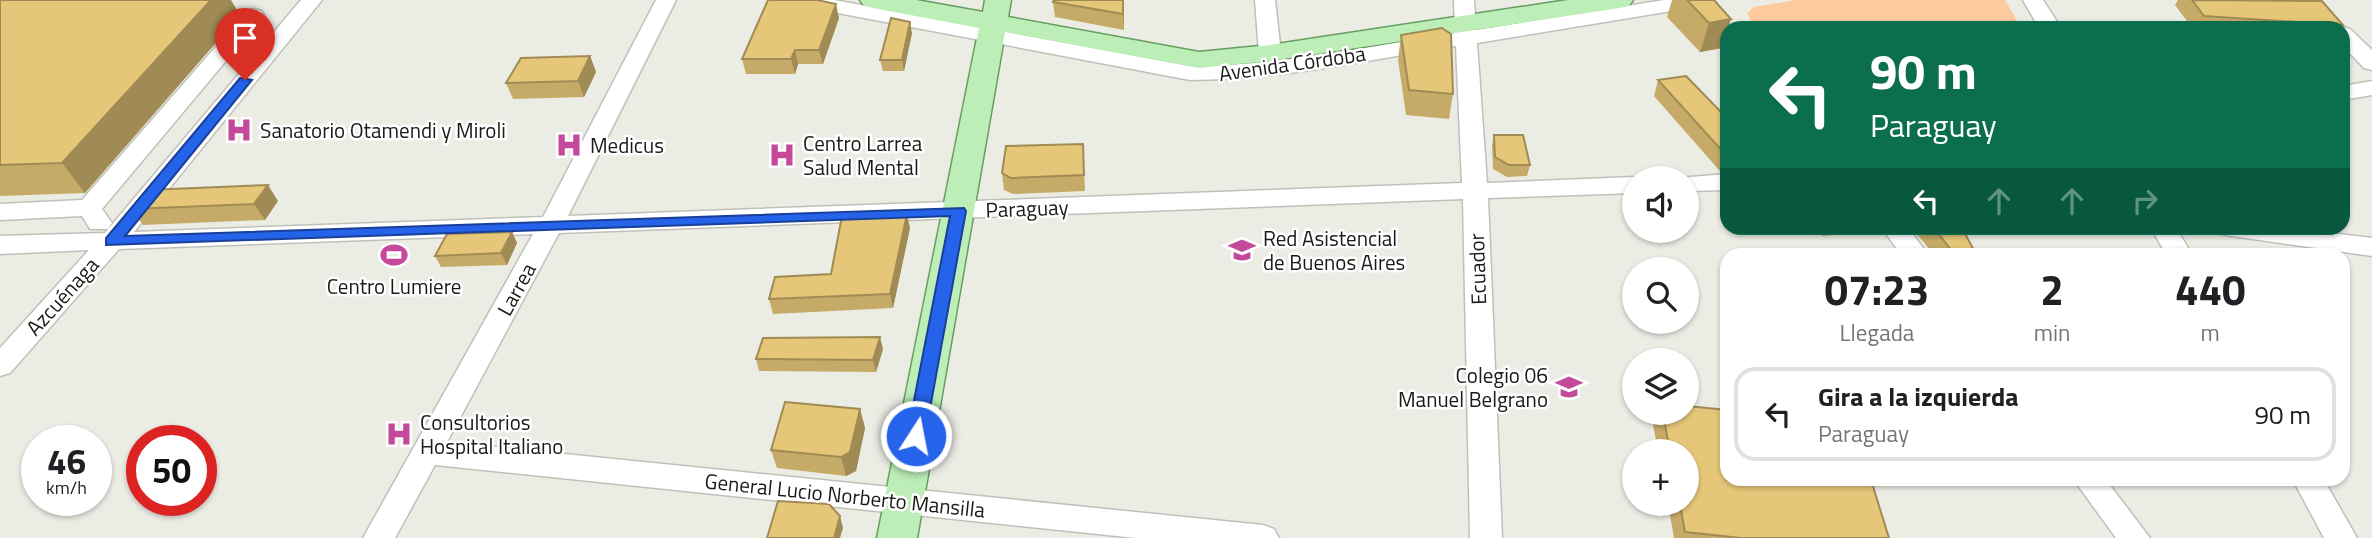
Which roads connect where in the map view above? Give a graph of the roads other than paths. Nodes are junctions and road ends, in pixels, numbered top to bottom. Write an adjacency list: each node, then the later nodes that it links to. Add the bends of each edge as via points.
1 (312, 0): 29 (street, Azcuénaga)
2 (666, 0): 27 (street, Larrea)
3 (801, 0): 8 (street, Avenida Córdoba)
4 (873, 0): 11 (main road, Avenida Córdoba)
5 (1265, 0): 16 (street)
6 (1620, 0): 13 (main road, Avenida Córdoba)
7 (2033, 0): 12 (street)
8 (827, 2): 11 (street, Avenida Córdoba)
9 (1707, 4): 13 (street, Avenida Córdoba)
10 (254, 15): 24 (street)
11 (995, 20): 14 (street, Avenida Córdoba, via 1190,73 1211,74 1293,66); 16 (main road, Avenida Córdoba, via 1184,59); 25 (main road)
12 (2046, 21)
13 (1510, 24): 14 (main road, Avenida Córdoba)
14 (1467, 28): 16 (main road, Avenida Córdoba); 23 (street, Ecuador)
15 (2350, 39): 17 (street)
16 (1270, 53)
17 (2372, 62)
18 (2372, 88): 19 (street)
19 (2350, 92)
20 (1720, 182): 21 (street)
21 (1699, 183)
22 (1622, 185): 23 (street, Paraguay)
23 (1475, 190): 25 (street, Paraguay); 39 (street, Ecuador)
24 (89, 208): 26 (street); 29 (street)
25 (959, 211): 27 (street, Paraguay); 36 (main road)
26 (0, 212)
27 (551, 225): 29 (street, Paraguay); 33 (street, Larrea)
28 (2283, 235): 31 (street)
29 (112, 241): 30 (street, Paraguay); 32 (street, Azcuénaga)
30 (0, 245)
31 (2372, 247)
32 (0, 366)
33 (427, 452): 36 (street, General Lucio Norberto Mansilla); 37 (street, Larrea)
34 (2094, 486): 40 (street)
35 (2311, 486): 41 (street)
36 (900, 519): 38 (street, General Lucio Norberto Mansilla)
37 (379, 538)
38 (1263, 538)
39 (1486, 538)
40 (2134, 538)
41 (2341, 538)

